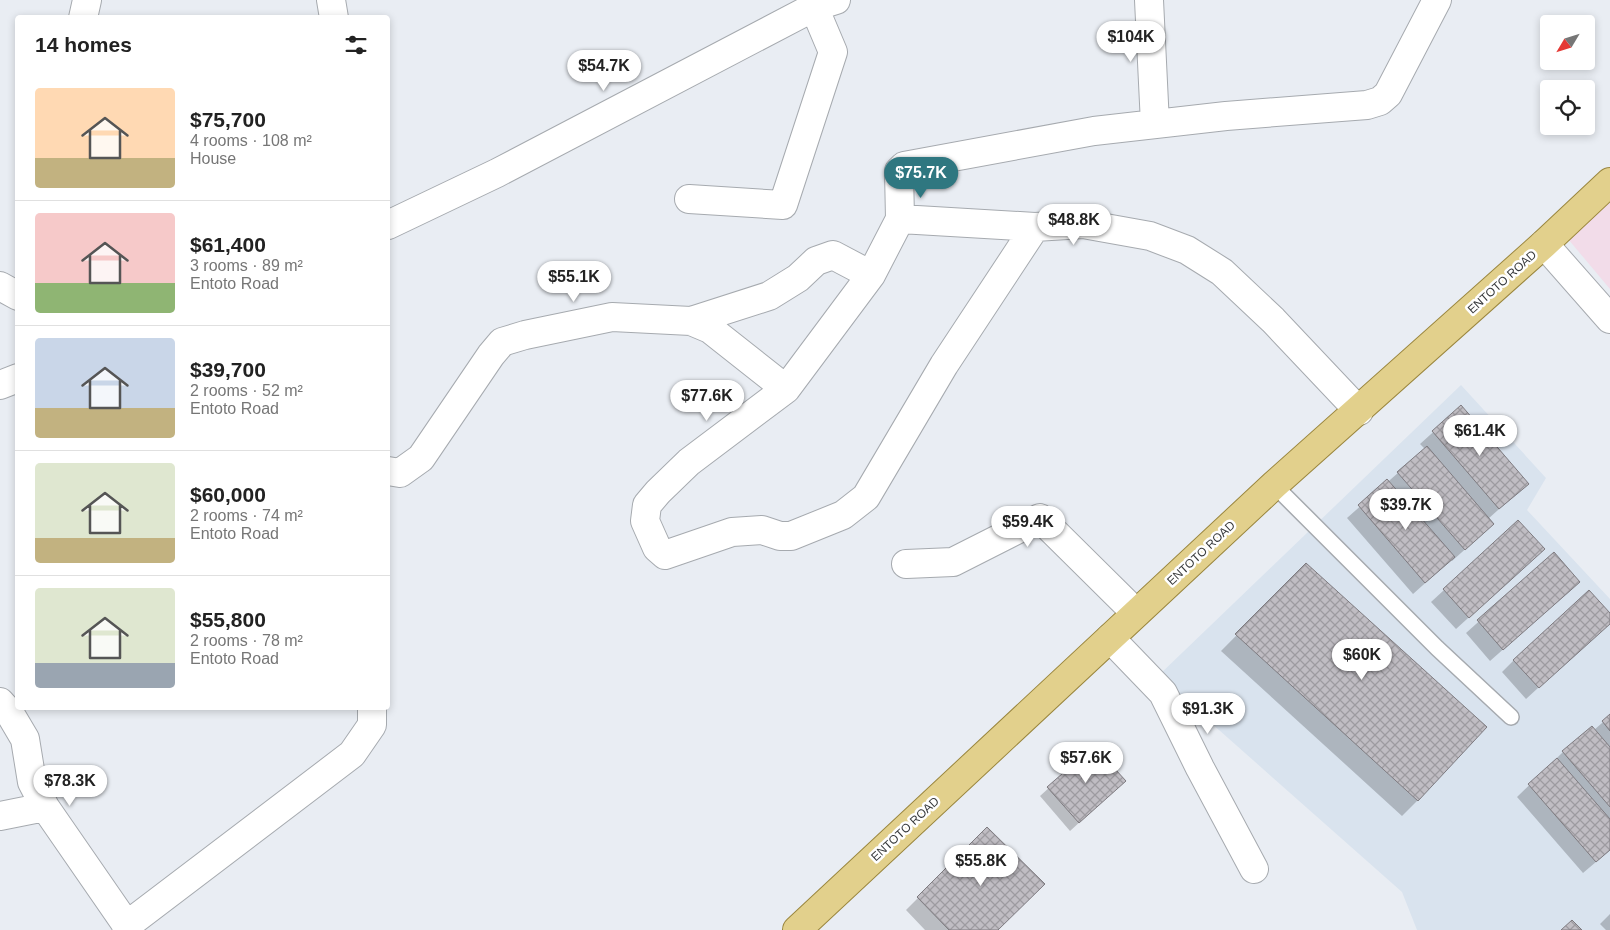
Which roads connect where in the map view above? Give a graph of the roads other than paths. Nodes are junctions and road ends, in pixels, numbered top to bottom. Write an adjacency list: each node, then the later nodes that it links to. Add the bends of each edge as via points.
1 (87, 0): 6 (street)
2 (331, 0): 7 (street)
3 (1149, 0): 8 (street)
4 (1437, 0): 8 (street, via 1388,94 1380,101)
5 (825, 3): 10 (street, via 833,52 783,205); 12 (street, via 497,173)
6 (84, 15)
7 (334, 15)
8 (1155, 124): 11 (street, via 1094,131 904,166 899,171)
9 (1610, 182): 14 (main road, ENTOTO ROAD)
10 (689, 199)
11 (900, 219): 13 (street); 15 (street)
12 (390, 224)
13 (1035, 227): 22 (street, via 944,365 866,497 843,515 791,536 762,530 732,532 665,555 657,548 645,521 647,505 689,462); 23 (street, via 1083,224 1150,236 1188,250 1222,272 1266,313)
14 (1544, 244): 18 (street); 23 (main road, ENTOTO ROAD)
15 (871, 275): 19 (street, via 833,256 816,261 798,278 769,296); 22 (street)
16 (0, 286): 17 (street)
17 (15, 294)
18 (1610, 319)
19 (691, 321): 22 (street, via 710,329); 24 (street, via 612,317 502,342 421,458 400,473)
20 (15, 379): 21 (street)
21 (0, 385)
22 (786, 389)
23 (1359, 411): 25 (main road, ENTOTO ROAD)
24 (390, 471)
25 (1274, 485): 27 (main road, ENTOTO ROAD); 31 (lane, via 1436,648)
26 (906, 564): 27 (street, via 954,562 1040,518)
27 (1136, 613): 28 (main road, ENTOTO ROAD)
28 (1110, 638): 34 (street, via 1163,693); 36 (main road, ENTOTO ROAD)
29 (0, 702): 32 (street, via 25,739 32,782)
30 (372, 710): 35 (street, via 372,725 352,754)
31 (1511, 716)
32 (44, 807): 33 (street); 35 (street)
33 (0, 816)
34 (1254, 869)
35 (128, 928)
36 (797, 930)

